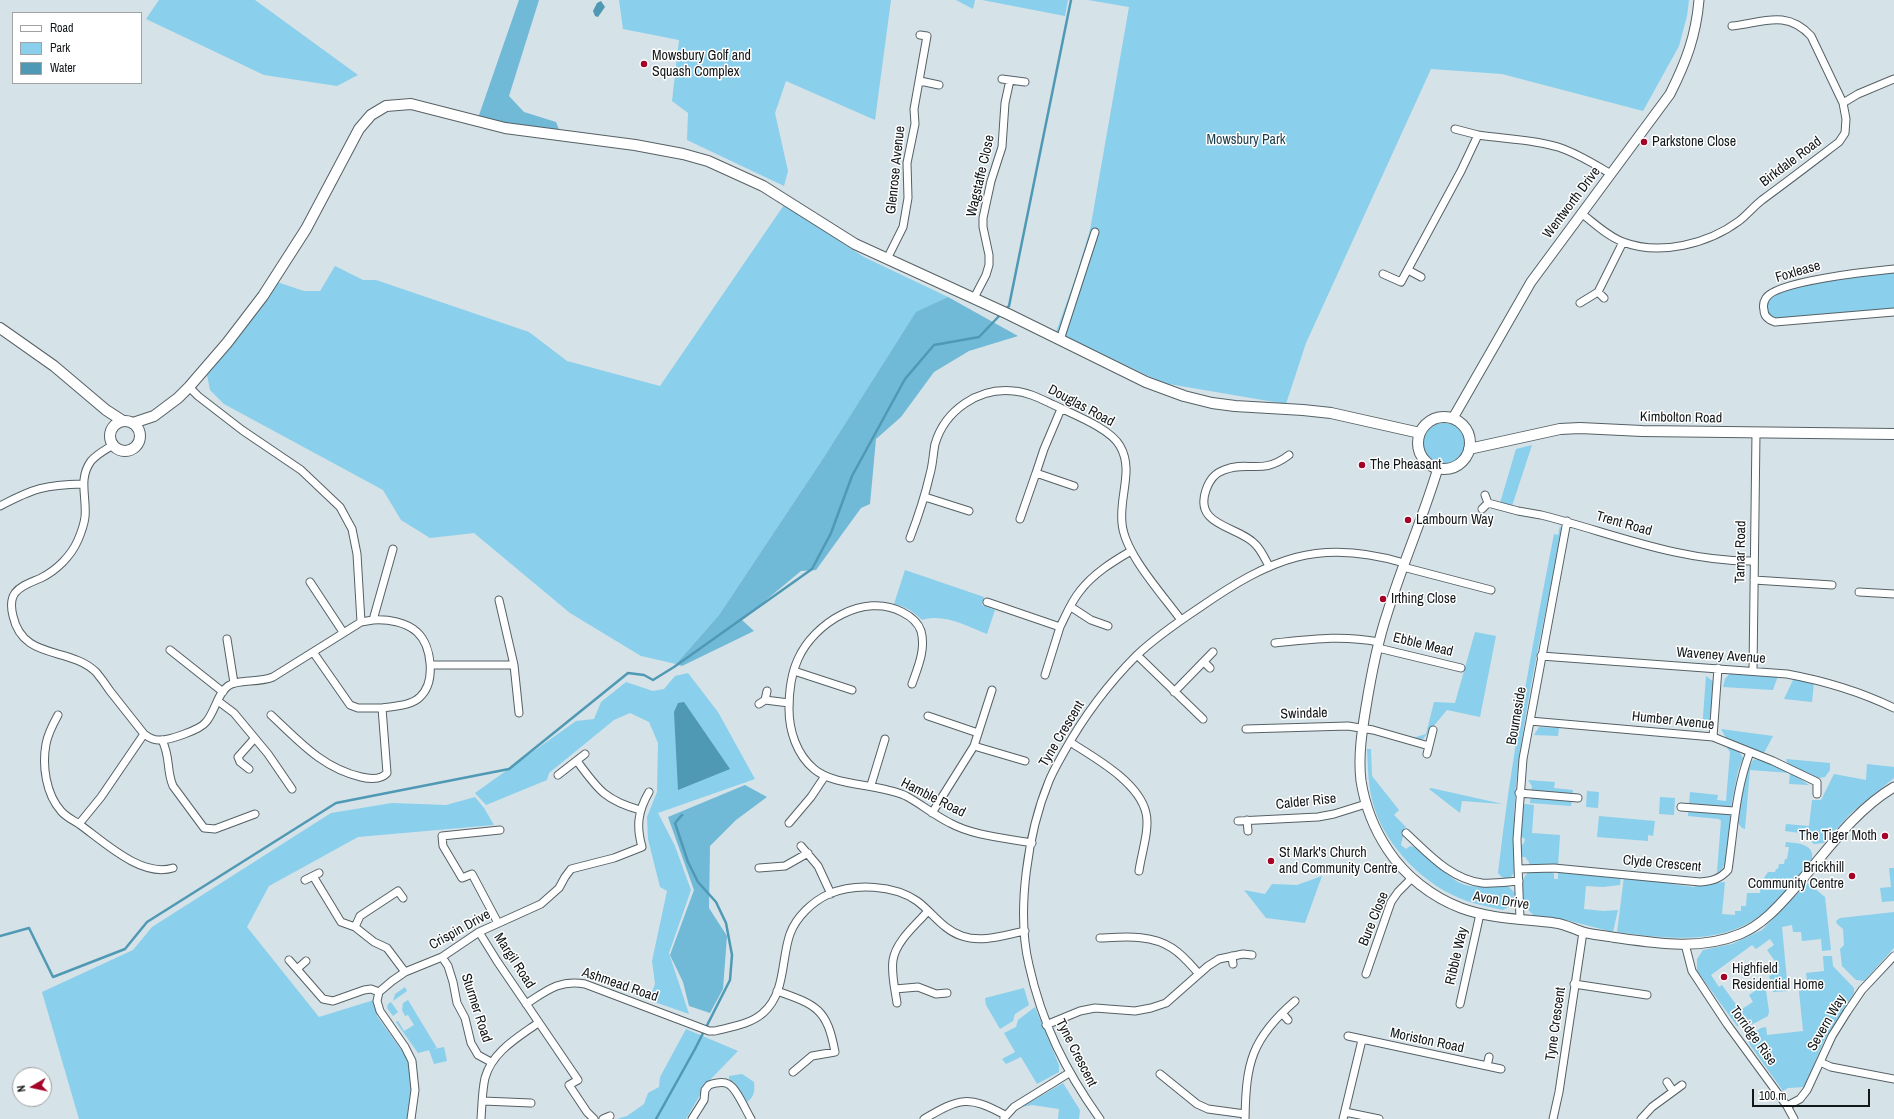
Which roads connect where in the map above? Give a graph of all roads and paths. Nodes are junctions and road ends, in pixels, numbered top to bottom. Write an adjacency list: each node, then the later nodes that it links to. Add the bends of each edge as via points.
1 (1699, 0): 13 (street, Wentworth Drive, via 1694,38 1681,71 1661,106)
2 (1732, 26): 10 (street, Birkdale Road, via 1777,19 1789,20 1802,27 1810,36)
3 (920, 35): 7 (street, Glenrose Avenue, via 927,36)
4 (1894, 78): 10 (street)
5 (1002, 79): 6 (street)
6 (1010, 80): 8 (street); 23 (street, Wagstaffe Close, via 1005,103 1002,147 983,218 988,265 986,275)
7 (920, 81): 9 (street); 17 (street, Glenrose Avenue, via 907,163 908,198 902,227)
8 (1025, 82)
9 (939, 85)
10 (1843, 103): 16 (street, Birkdale Road, via 1845,133 1839,142 1757,204 1739,221 1708,238 1668,248 1646,248)
11 (1455, 129): 12 (street)
12 (1478, 135): 13 (street, via 1541,142 1560,147); 19 (street)
13 (1611, 174): 14 (street, Wentworth Drive)
14 (1581, 213): 16 (street, Birkdale Road, via 1606,233); 33 (street, Wentworth Drive, via 1531,282)
15 (1094, 232): 28 (street)
16 (1623, 242): 22 (street)
17 (887, 259): 23 (main road); 29 (main road, via 856,244 763,186 708,161 635,145 505,128 412,104 386,106 371,115 359,129 306,229 278,274 232,337)
18 (1894, 269): 26 (street, Foxlease, via 1856,272 1806,282 1771,293 1763,306 1768,320 1775,322)
19 (1408, 270): 20 (street, via 1401,282); 21 (street)
20 (1383, 274)
21 (1421, 277)
22 (1598, 292): 24 (street); 25 (street)
23 (974, 298): 28 (main road)
24 (1604, 298)
25 (1580, 303)
26 (1894, 312)
27 (3, 330): 31 (main road, via 54,366)
28 (1060, 340): 36 (main road, via 1146,382 1184,396 1235,406 1331,413)
29 (190, 387): 32 (main road); 72 (street, via 242,430 301,470 340,507 352,529 357,554)
30 (1061, 409): 44 (street); 48 (street, Douglas Road, via 1038,397 1013,390 998,390 971,399 952,415 942,428); 57 (street, Douglas Road, via 1110,433 1126,458 1122,523)
31 (106, 410): 34 (main road); 35 (main road)
32 (154, 416): 34 (main road); 39 (main road)
33 (1453, 418): 36 (main road, via 1436,418 1428,422); 41 (main road, via 1465,427 1469,434)
34 (128, 422): 35 (main road, via 118,423); 39 (main road, via 137,426)
35 (112, 430): 40 (main road)
36 (1420, 433): 43 (main road, via 1418,444 1424,460)
37 (1756, 433): 38 (main road, Kimbolton Road); 41 (main road, Kimbolton Road, via 1560,429); 58 (street, Tamar Road)
38 (1894, 434)
39 (141, 435): 40 (main road, via 138,445 130,451 120,451)
40 (113, 445): 45 (street, via 92,460)
41 (1470, 449): 43 (main road, via 1461,463 1454,467)
42 (1288, 455): 60 (street, via 1272,465 1224,470 1208,483 1204,496 1211,519 1256,544)
43 (1438, 468): 59 (street, Avon Drive)
44 (1036, 473): 46 (street); 53 (street)
45 (83, 484): 50 (street, via 39,488); 114 (street, via 85,517 74,548 54,570 21,587 15,593 11,608 13,618 18,631 34,646 82,662 96,672)
46 (1074, 486)
47 (1485, 495): 49 (street)
48 (925, 497): 52 (street); 55 (street, Douglas Road)
49 (1488, 503): 51 (street); 54 (street, Trent Road)
50 (0, 506)
51 (1482, 509)
52 (969, 511)
53 (1020, 519)
54 (1568, 521): 58 (street, Trent Road, via 1678,553 1708,559); 83 (street, Bourneside)
55 (910, 538)
56 (393, 549): 70 (street)
57 (1131, 551): 69 (street, via 1114,560 1092,579 1079,592); 71 (street, Douglas Road)
58 (1754, 561): 61 (street, Tamar Road)
59 (1403, 565): 60 (street, Tyne Crescent, via 1379,555 1342,551 1294,557); 64 (street); 78 (street, Avon Drive)
60 (1269, 566): 71 (street, Tyne Crescent)
61 (1754, 580): 63 (street); 90 (street, Tamar Road)
62 (310, 582): 75 (street)
63 (1832, 585)
64 (1491, 590)
65 (1859, 592): 66 (street)
66 (1894, 594)
67 (499, 600): 86 (street)
68 (987, 602): 74 (street)
69 (1070, 607): 73 (street, via 1090,620); 74 (street)
70 (373, 620): 72 (street); 85 (street, via 398,622 417,632 426,646)
71 (1181, 620): 82 (street, Tyne Crescent)
72 (361, 622): 75 (street)
73 (1108, 626)
74 (1060, 627): 92 (street)
75 (343, 632): 80 (street)
76 (227, 639): 93 (street)
77 (1275, 643): 78 (street, via 1335,637 1357,638)
78 (1379, 645): 88 (street, Ebble Mead); 110 (street, Avon Drive, via 1369,686)
79 (170, 650): 98 (street)
80 (313, 652): 93 (street, via 265,680); 102 (street, via 350,705 358,708)
81 (1213, 652): 84 (street)
82 (1138, 655): 99 (street); 119 (street, Tyne Crescent, via 1085,716)
83 (1541, 656): 89 (street, Waveney Avenue); 109 (street, Bourneside)
84 (1204, 662): 87 (street); 99 (street)
85 (432, 665): 86 (street); 102 (street, via 421,697 406,704)
86 (514, 665): 104 (street)
87 (1210, 668)
88 (1461, 668)
89 (1718, 668): 90 (street, Waveney Avenue); 115 (street)
90 (1753, 670): 103 (street, Waveney Avenue, via 1820,680 1865,694)
91 (794, 671): 94 (street, Hamble Road, via 797,659 805,646 841,614 865,606 890,606 915,621 921,631 922,654); 95 (street); 101 (street, Hamble Road)
92 (1045, 675)
93 (234, 683): 98 (street)
94 (912, 684)
95 (852, 690)
96 (992, 690): 113 (street)
97 (767, 691): 101 (street, via 762,702)
98 (223, 692): 100 (street)
99 (1174, 692): 108 (street)
100 (218, 701): 116 (street, via 234,713); 118 (street, via 201,727)
101 (789, 703): 129 (street, Hamble Road, via 792,732 797,745 804,758)
102 (382, 708): 106 (street, via 388,770 384,776 375,778 348,774 332,767 316,757)
103 (1894, 708)
104 (519, 713)
105 (58, 715): 146 (street, via 49,731 46,744 46,776 49,791 56,804 62,812)
106 (271, 715)
107 (928, 716): 113 (street)
108 (1203, 719)
109 (1530, 721): 115 (street, Humber Avenue); 134 (street, Bourneside)
110 (1363, 728): 111 (street, Swindale, via 1322,726); 121 (street, Swindale); 137 (street, Avon Drive, via 1360,756)
111 (1246, 729)
112 (1433, 730): 121 (street)
113 (978, 733): 120 (street)
114 (144, 734): 118 (street); 146 (street, via 101,797)
115 (1713, 738): 122 (street, Humber Avenue)
116 (254, 739): 127 (street, via 238,757); 132 (street, via 268,754)
117 (885, 739): 130 (street)
118 (162, 740): 142 (street, via 169,756 170,780 205,829 215,829)
119 (1070, 742): 150 (street, Tyne Crescent, via 1049,780); 156 (street, via 1129,783 1140,798 1147,824)
120 (974, 746): 126 (street); 141 (street)
121 (1429, 746): 124 (street)
122 (1750, 752): 135 (street, Humber Avenue, via 1817,782); 140 (street, Clyde Crescent, via 1743,770)
123 (585, 754): 125 (street)
124 (1427, 754)
125 (577, 761): 128 (street); 139 (street, via 604,795)
126 (1025, 761)
127 (249, 769)
128 (558, 775)
129 (825, 776): 130 (street, Hamble Road); 145 (street)
130 (871, 785): 141 (street, Hamble Road, via 905,796)
131 (1894, 787): 171 (street, Avon Drive, via 1869,805 1842,832 1780,904 1759,924 1725,940)
132 (292, 789)
133 (649, 792): 139 (street, Crispin Drive)
134 (1520, 793): 136 (street); 155 (street, Bourneside)
135 (1817, 794)
136 (1578, 798)
137 (1366, 804): 143 (street, Calder Rise, via 1318,817); 157 (street, Avon Drive, via 1379,837)
138 (1681, 806): 140 (street)
139 (640, 810): 165 (street, Crispin Drive, via 638,822 642,847 596,864 571,869 559,888 541,904)
140 (1734, 811): 155 (street, Clyde Crescent, via 1728,870 1712,881 1554,868)
141 (932, 813): 150 (street, Hamble Road, via 951,824 971,831)
142 (255, 814)
143 (1247, 820): 144 (street, Calder Rise); 148 (street)
144 (1238, 821)
145 (789, 823)
146 (79, 824): 153 (street, via 139,864 156,869)
147 (500, 830): 165 (street, via 442,836 443,846 462,878 472,874)
148 (1248, 831)
149 (1406, 833): 159 (street, Avon Drive, via 1452,873 1464,879 1482,883)
150 (1032, 843): 167 (street, Tyne Crescent, via 1024,895)
151 (801, 846): 152 (street)
152 (808, 853): 154 (street, via 785,866); 160 (street, via 818,866)
153 (173, 868)
154 (759, 868)
155 (1518, 870): 159 (street, Bourneside)
156 (1139, 871)
157 (1412, 878): 163 (street, Avon Drive, via 1433,894); 182 (street, Bure Close, via 1391,902)
158 (305, 880): 166 (street, via 316,874 341,922)
159 (1519, 881): 164 (street, Bourneside)
160 (831, 894): 162 (street, via 875,887 891,889 918,901); 185 (street, Ashmead Road, via 808,908 790,933 785,966)
161 (403, 898): 166 (street, via 398,891 360,916)
162 (927, 912): 167 (street, via 961,936 986,939); 184 (street, via 896,950 893,960)
163 (1480, 914): 164 (street, Avon Drive); 192 (street, Ribble Way)
164 (1520, 919): 169 (street, Avon Drive, via 1565,924)
165 (498, 923): 168 (street, Crispin Drive)
166 (355, 928): 180 (street, via 387,948)
167 (1025, 931): 196 (street, Tyne Crescent, via 1028,963)
168 (479, 932): 175 (street, Crispin Drive); 191 (street, Margil Road)
169 (1583, 932): 171 (street, Avon Drive, via 1642,942); 183 (street, Tyne Crescent)
170 (1100, 938): 181 (street, via 1130,936 1152,939 1172,948)
171 (1685, 944): 213 (street, Torridge Rise, via 1692,971)
172 (1252, 955): 173 (street)
173 (1232, 956): 178 (street); 181 (street, via 1219,959)
174 (1894, 956): 201 (street, Severn Way, via 1850,1006)
175 (442, 957): 180 (street, Crispin Drive); 200 (street, Sturmer Road, via 454,982 457,1003 465,1018 471,1043 478,1055)
176 (289, 960): 179 (street)
177 (306, 961): 179 (street)
178 (1233, 964)
179 (298, 969): 186 (street, via 316,993 329,1001 364,990)
180 (405, 972): 186 (street, Crispin Drive)
181 (1199, 974): 196 (street, via 1166,1003 1158,1006 1135,1011 1095,1008 1080,1011)
182 (1366, 974)
183 (1574, 984): 188 (street); 225 (street, Tyne Crescent, via 1559,1092)
184 (895, 990): 187 (street, via 918,987 936,994); 190 (street)
185 (777, 991): 191 (street, Ashmead Road, via 764,1012 755,1019 716,1031 573,982 547,990); 204 (street, via 819,1010 827,1020 832,1033 835,1052 812,1056)
186 (379, 992): 217 (street, via 377,1001 380,1012 405,1047 412,1062 415,1090)
187 (947, 993)
188 (1647, 995)
189 (1296, 1001): 193 (street)
190 (897, 1003)
191 (526, 1004): 195 (street)
192 (1460, 1004)
193 (1282, 1013): 194 (street); 216 (street, via 1265,1031 1256,1048 1245,1089)
194 (1288, 1020)
195 (538, 1024): 200 (street); 219 (street, via 578,1080 569,1085 586,1112)
196 (1046, 1025): 205 (street, Tyne Crescent)
197 (1348, 1036): 198 (street, Moriston Road)
198 (1362, 1040): 202 (street, Moriston Road); 214 (street)
199 (1489, 1057): 202 (street)
200 (491, 1062): 211 (street, via 485,1078)
201 (1820, 1062): 207 (street, via 1831,1067); 213 (street, Severn Way, via 1807,1090 1800,1099)
202 (1487, 1066): 203 (street, Moriston Road)
203 (1500, 1069)
204 (793, 1072)
205 (1069, 1073): 215 (street, via 1014,1107); 223 (street, Tyne Crescent)
206 (1160, 1074): 216 (street, via 1208,1110)
207 (1894, 1079)
208 (1667, 1082): 210 (street)
209 (1682, 1085): 210 (street)
210 (1673, 1091): 226 (street)
211 (483, 1101): 212 (street); 218 (street)
212 (531, 1102)
213 (1787, 1106): 227 (street, Torridge Rise)
214 (1344, 1115): 224 (street)
215 (1005, 1117): 222 (street, via 978,1102 960,1102 950,1104)
216 (1245, 1117)
217 (411, 1119)
218 (481, 1119)
219 (594, 1119)
220 (692, 1119): 221 (street, via 704,1100 705,1090 709,1085 717,1083 728,1084 733,1088)
221 (751, 1119)
222 (924, 1119)
223 (1100, 1119)
224 (1379, 1119)
225 (1552, 1119)
226 (1641, 1119)
227 (1794, 1119)

